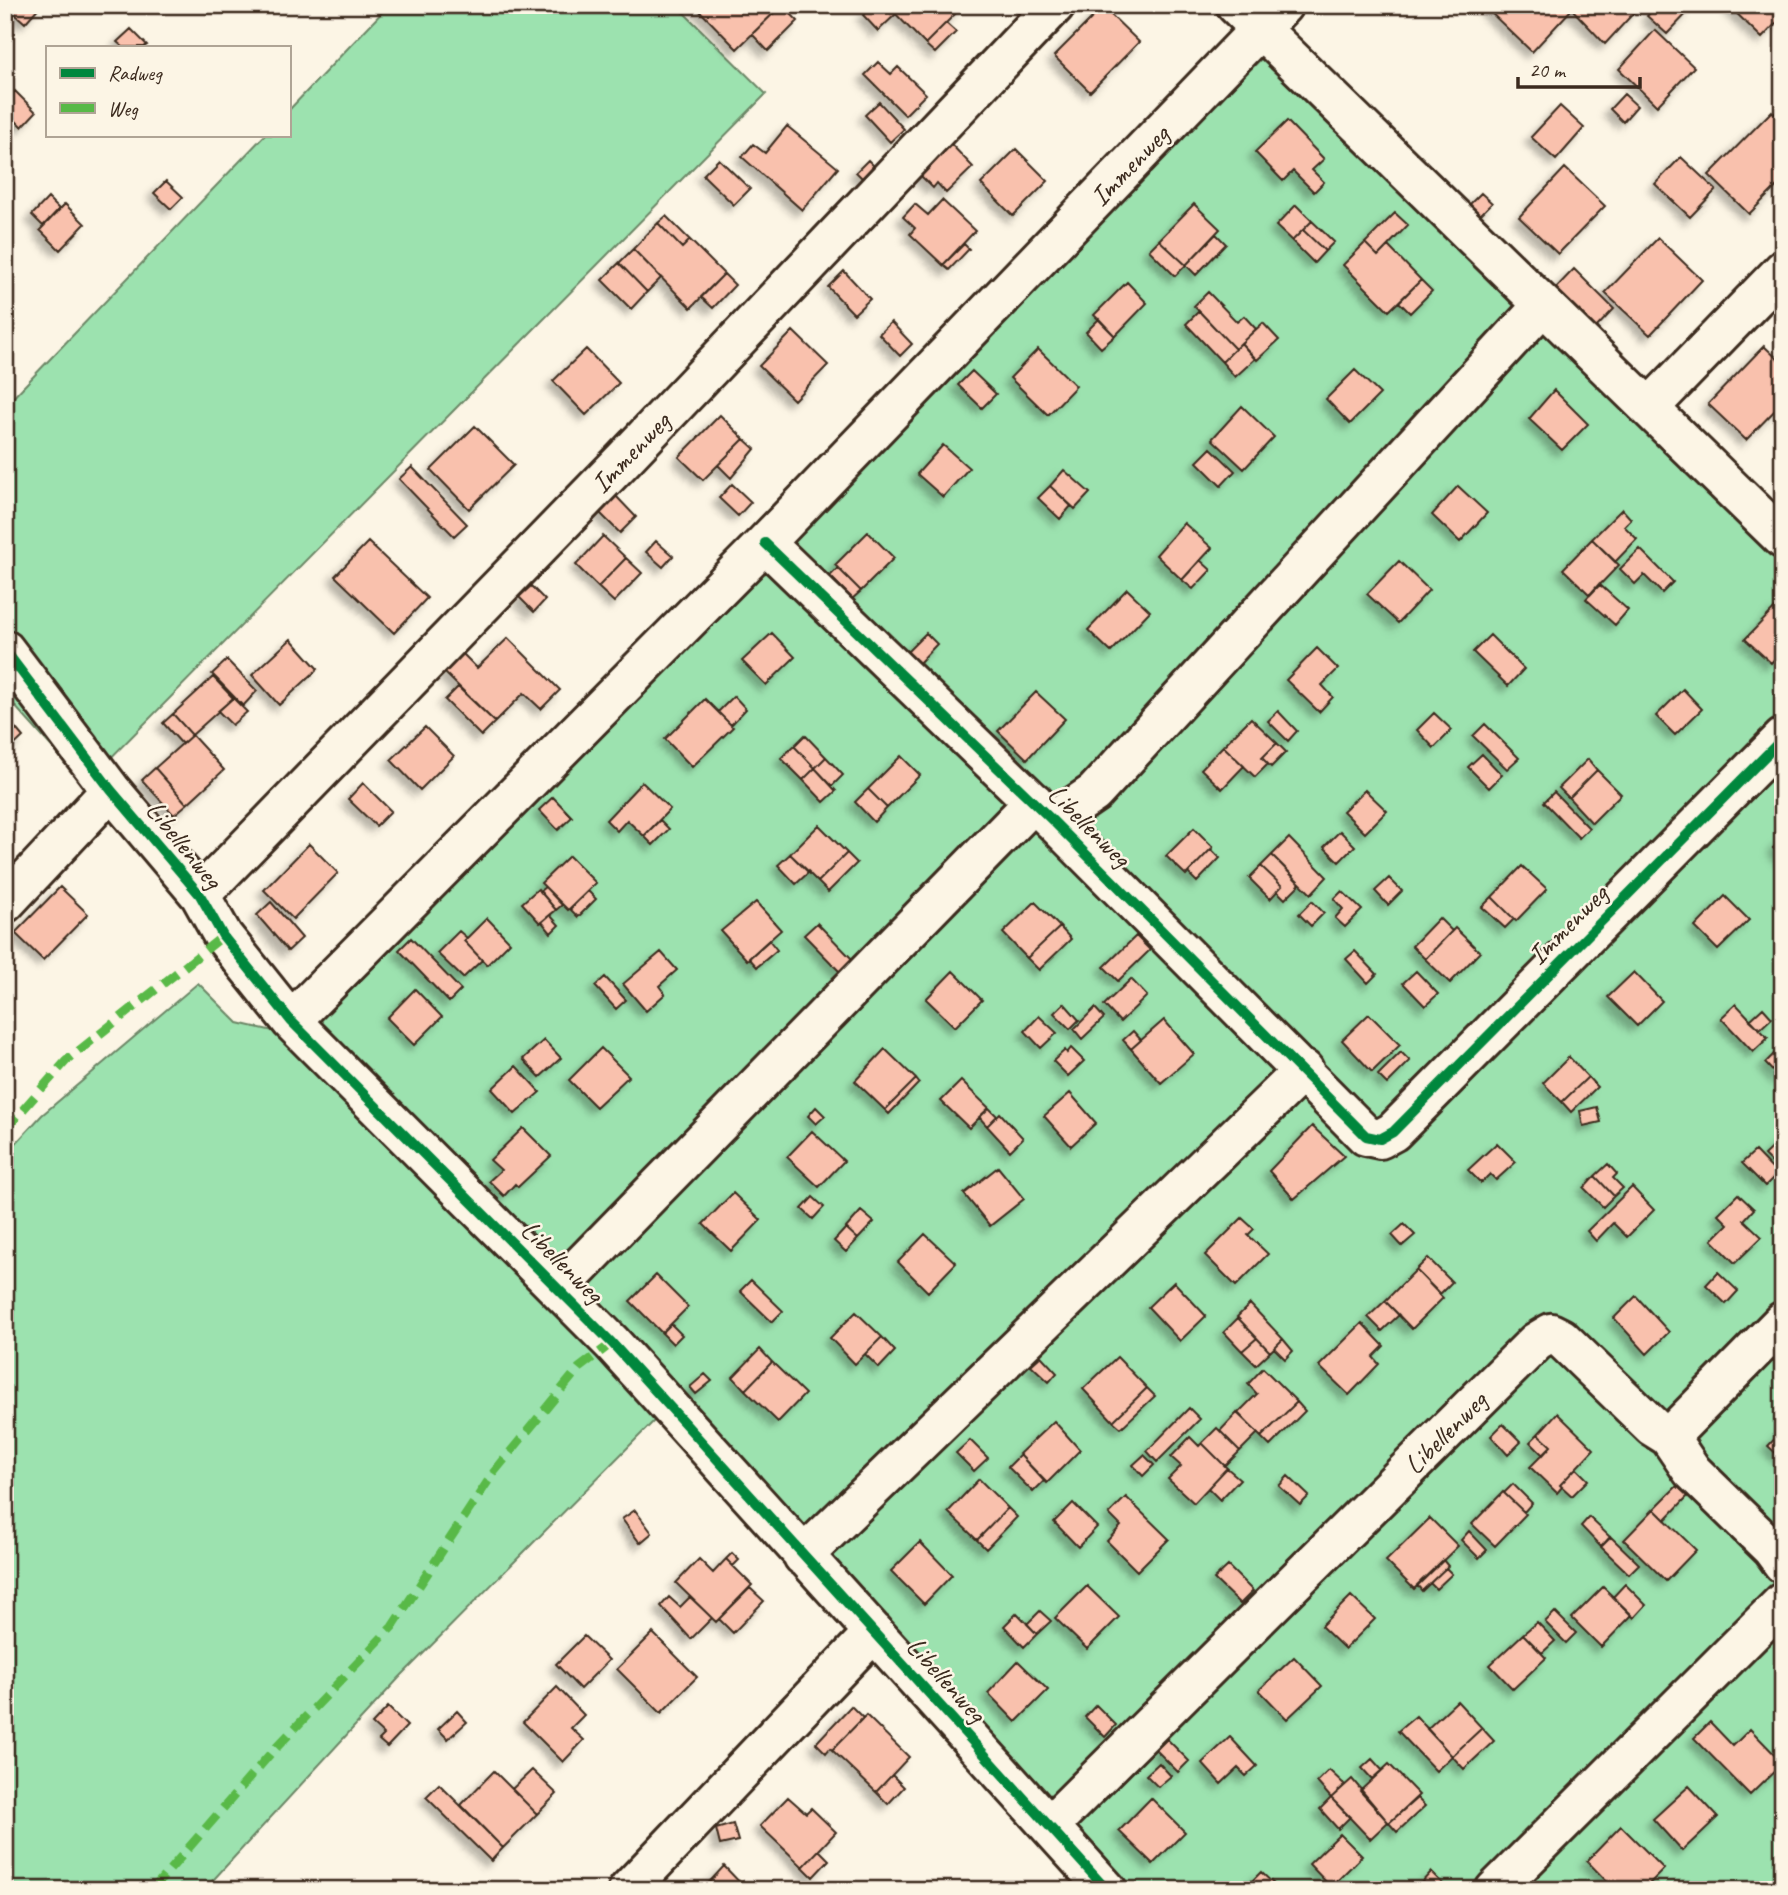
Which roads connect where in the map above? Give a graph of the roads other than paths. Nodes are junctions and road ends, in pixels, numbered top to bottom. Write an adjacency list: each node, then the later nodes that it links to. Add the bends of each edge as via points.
1 (1055, 5): 12 (street, Immenweg, via 634,449)
2 (1260, 13): 4 (street, Immenweg); 7 (street, Immenweg)
3 (1783, 270): 5 (street)
4 (1544, 305): 5 (street, Immenweg); 11 (street, via 1094,793)
5 (1649, 408): 6 (street, Immenweg)
6 (1783, 539)
7 (765, 543): 11 (street, Libellenweg); 14 (street)
8 (5, 650): 10 (street, Libellenweg)
9 (1783, 738): 16 (street, Immenweg, via 1393,1132)
10 (111, 790): 12 (street, Libellenweg); 13 (street, Libellenweg)
11 (1043, 812): 15 (street, Libellenweg); 17 (street, Libellenweg)
12 (200, 895): 14 (street, Libellenweg, via 223,936)
13 (5, 903)
14 (291, 1021): 17 (street, Libellenweg)
15 (1304, 1070): 16 (street, Libellenweg, via 1366,1136); 20 (street)
16 (1380, 1139)
17 (558, 1289): 20 (street, Libellenweg)
18 (1783, 1321): 19 (street)
19 (1669, 1437): 21 (street, Libellenweg, via 1692,1471); 24 (street, Libellenweg, via 1561,1338 1551,1333 1536,1342)
20 (803, 1556): 23 (street, Libellenweg)
21 (1783, 1564)
22 (1783, 1602): 27 (street)
23 (874, 1632): 24 (street, Libellenweg); 25 (street, Libellenweg)
24 (1049, 1826): 26 (street, Libellenweg)
25 (628, 1890)
26 (1107, 1890)
27 (1494, 1890)

